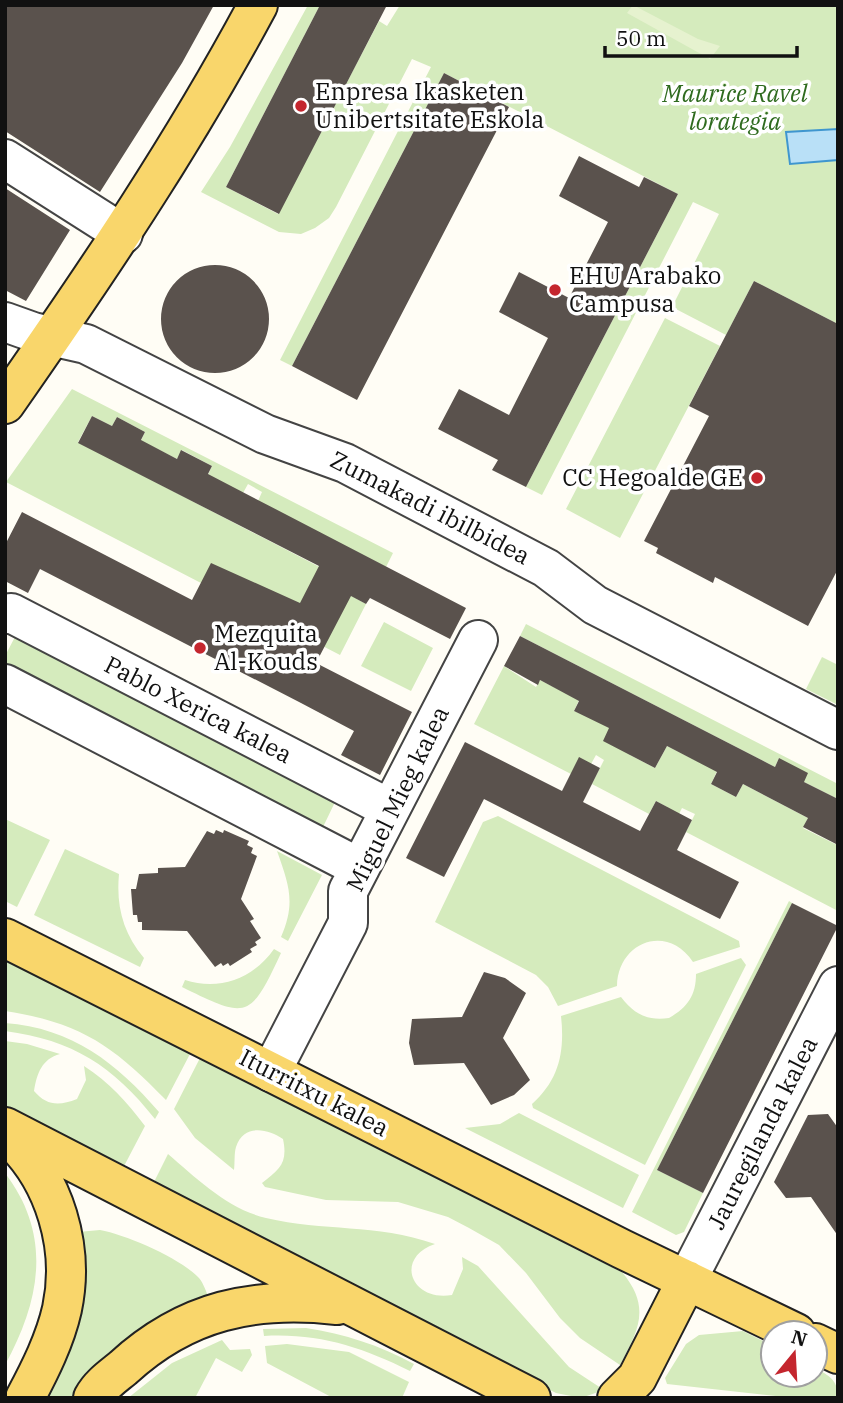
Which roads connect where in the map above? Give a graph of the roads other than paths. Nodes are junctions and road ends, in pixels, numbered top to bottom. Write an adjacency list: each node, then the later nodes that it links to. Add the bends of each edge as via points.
1 (258, 5): 3 (main road, via 216,84)
2 (5, 159): 3 (street)
3 (123, 234): 5 (main road)
4 (5, 322): 5 (street, Zumakadi ibilbidea)
5 (52, 337): 6 (main road); 10 (street, Zumakadi ibilbidea, via 86,344 265,434 345,463 546,568 603,609)
6 (5, 404)
7 (5, 614): 11 (street, Pablo Xerica kalea)
8 (478, 640): 11 (street, Miguel Mieg kalea)
9 (5, 684): 12 (street)
10 (838, 730)
11 (390, 809): 12 (street, Miguel Mieg kalea)
12 (360, 868): 15 (street, Miguel Mieg kalea, via 348,891 348,923)
13 (5, 939): 15 (main road, Iturritxu kalea)
14 (838, 986): 19 (street, Jauregilanda kalea)
15 (271, 1072): 18 (main road, Iturritxu kalea)
16 (5, 1127): 20 (main road)
17 (5, 1134): 24 (main road, via 28,1154 44,1180 58,1218 66,1264 62,1308 51,1345)
18 (622, 1249): 19 (main road, Iturritxu kalea); 23 (main road, Iturritxu kalea, via 645,1271 659,1312)
19 (687, 1280): 21 (main road, Iturritxu kalea); 23 (main road)
20 (352, 1307): 25 (main road, via 276,1302 221,1310 176,1328 136,1356); 26 (main road)
21 (761, 1315): 22 (main road, Iturritxu kalea); 23 (main road, Iturritxu kalea, via 712,1309 686,1316)
22 (769, 1319)
23 (660, 1332): 27 (main road, via 636,1378)
24 (25, 1398)
25 (93, 1398)
26 (531, 1398)
27 (617, 1398)

